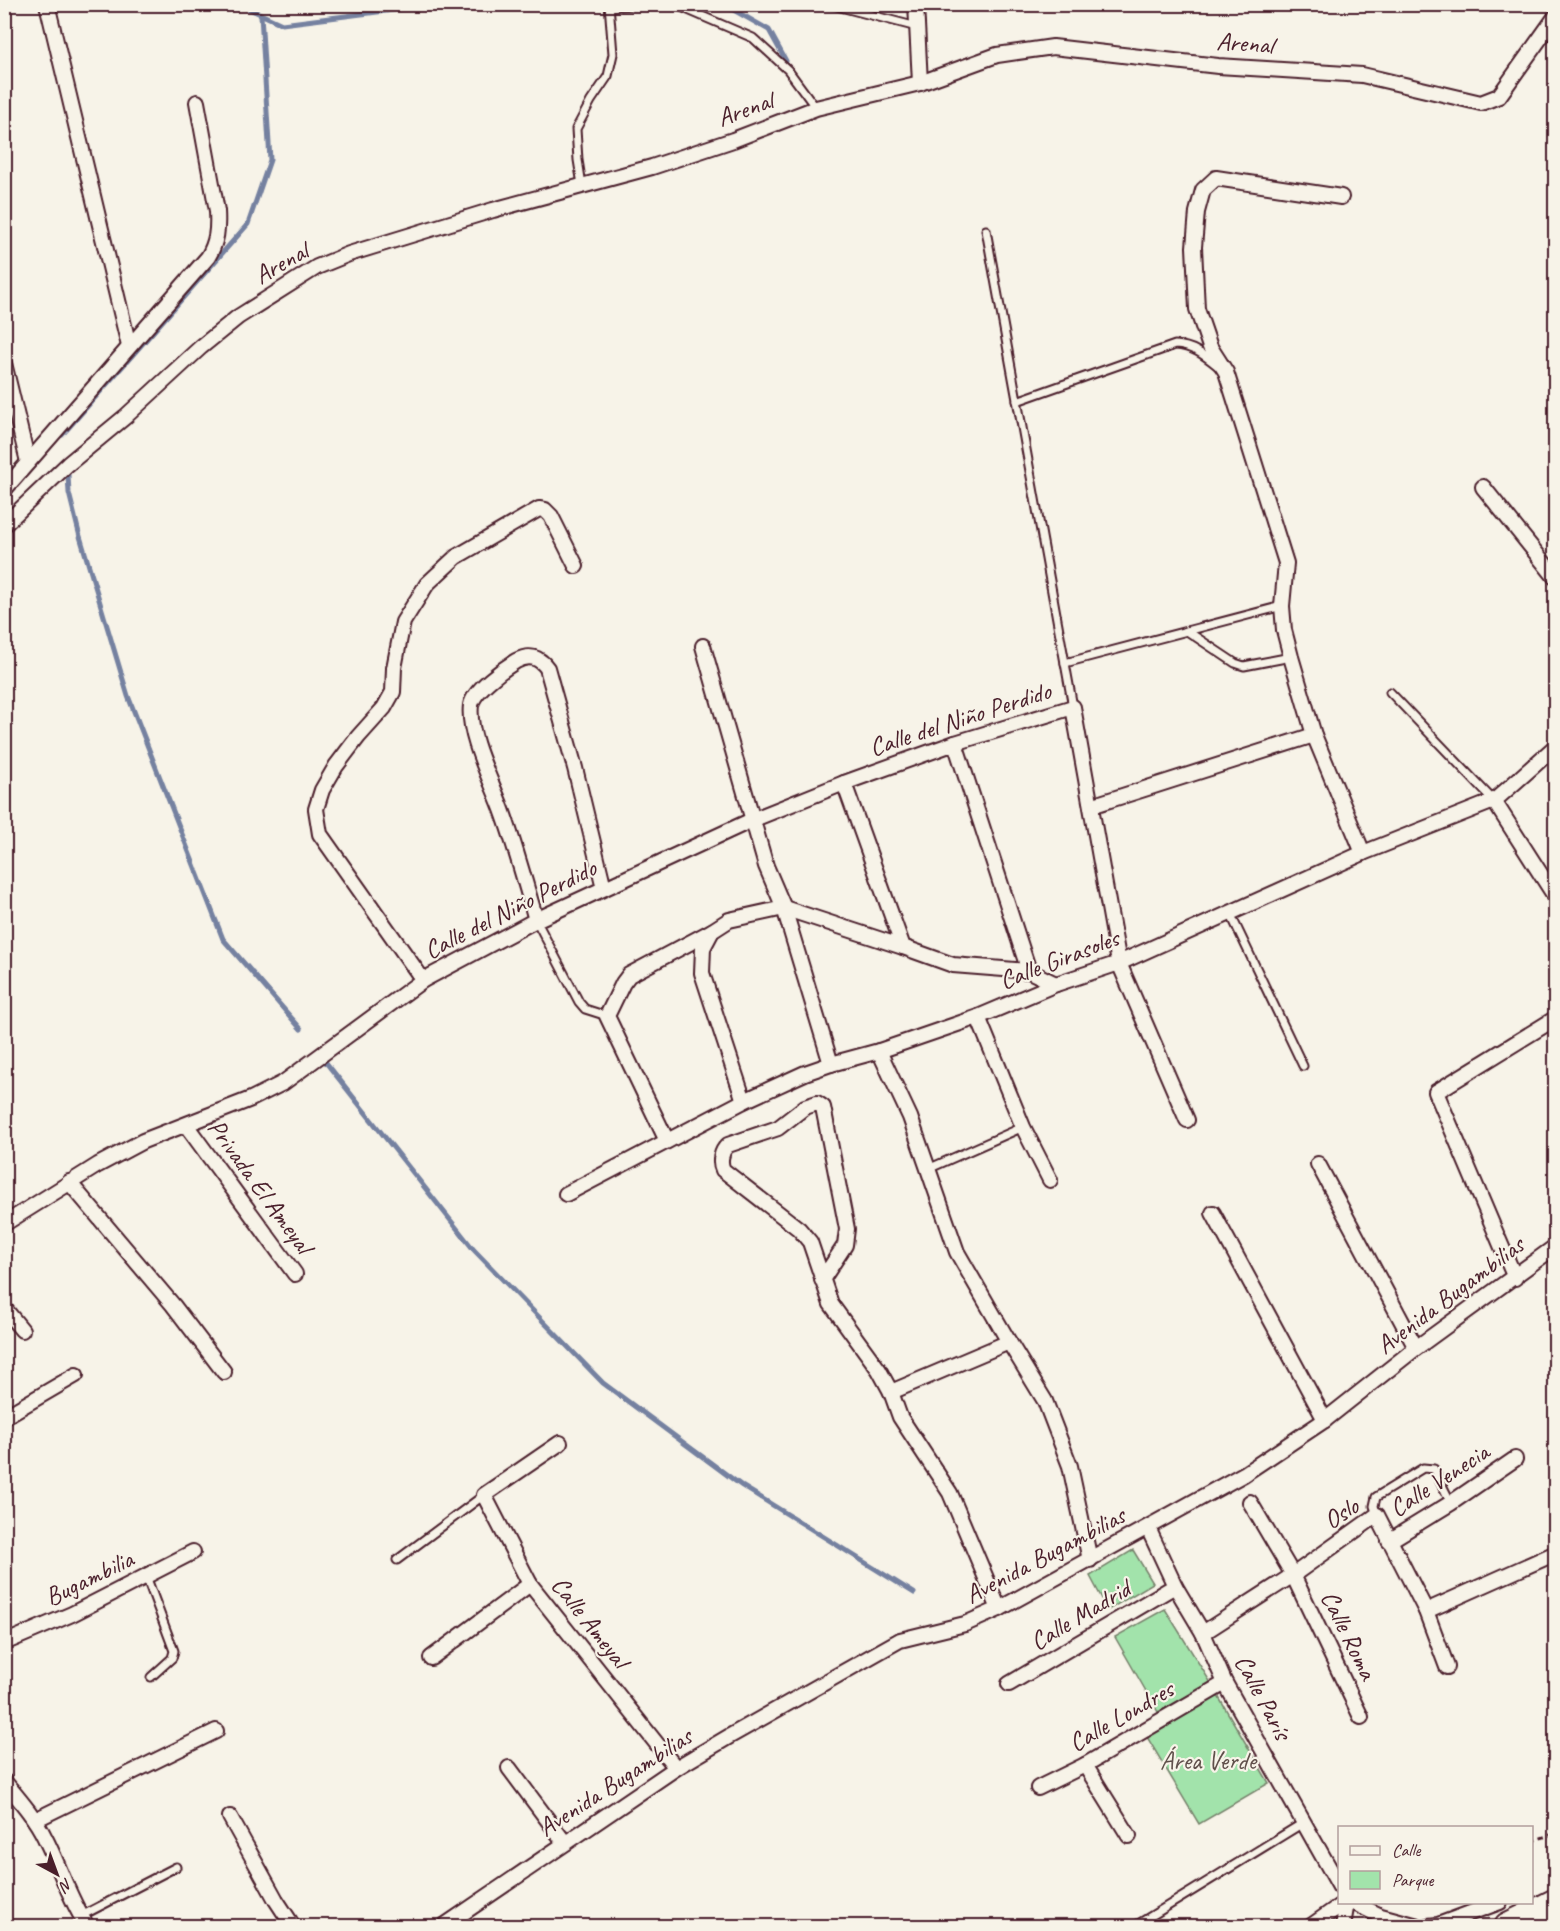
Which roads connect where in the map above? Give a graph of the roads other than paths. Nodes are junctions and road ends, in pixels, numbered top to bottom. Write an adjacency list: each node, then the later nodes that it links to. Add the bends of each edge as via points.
1 (47, 4): 15 (street)
2 (642, 4): 6 (lane)
3 (674, 4): 11 (lane, via 753,38 788,70)
4 (829, 4): 8 (lane)
5 (916, 4): 8 (street)
6 (609, 6): 12 (lane, via 613,54 608,76 576,129)
7 (1556, 16): 9 (street, Arenal, via 1499,96 1481,104 1362,75 1218,66 1053,47 997,55)
8 (917, 27): 9 (street)
9 (920, 83): 11 (street, Arenal)
10 (197, 102): 15 (street, via 217,211 215,244 208,257)
11 (816, 108): 12 (street, Arenal, via 662,164)
12 (582, 185): 22 (street, Arenal, via 349,254 299,277 201,347)
13 (1341, 197): 17 (street, via 1216,178 1203,190 1194,247 1197,309 1210,347)
14 (986, 230): 18 (lane)
15 (129, 346): 19 (street)
16 (4, 363): 19 (street)
17 (1226, 372): 18 (lane, via 1187,345 1175,345); 25 (street, via 1286,563)
18 (1017, 401): 29 (lane)
19 (28, 462): 21 (street)
20 (1483, 487): 24 (street)
21 (4, 490)
22 (4, 525)
23 (576, 566): 49 (street, via 551,516 539,509 456,557 427,584 403,622 393,692 322,790 316,809 320,834)
24 (1556, 578)
25 (1282, 606): 26 (lane); 28 (street)
26 (1187, 631): 28 (lane, via 1244,666); 29 (lane)
27 (703, 646): 38 (street)
28 (1291, 657): 32 (street)
29 (1065, 663): 31 (lane)
30 (1390, 692): 36 (lane)
31 (1073, 707): 33 (street, Calle del Niño Perdido); 37 (street)
32 (1314, 735): 37 (street); 39 (street)
33 (955, 743): 35 (street, Calle del Niño Perdido); 48 (street)
34 (1556, 746): 36 (street, Calle Girasoles)
35 (844, 783): 38 (street, Calle del Niño Perdido); 46 (street)
36 (1494, 801): 39 (street, Calle Girasoles); 41 (street)
37 (1091, 806): 47 (street)
38 (752, 820): 40 (street, Calle del Niño Perdido); 42 (street)
39 (1363, 853): 43 (street, Calle Girasoles)
40 (604, 888): 44 (street, Calle del Niño Perdido); 44 (street, via 547,668 535,657 521,658 476,695 471,704 472,722)
41 (1556, 898)
42 (784, 908): 45 (street, via 729,920); 46 (street); 55 (street)
43 (1230, 913): 47 (street, Calle Girasoles); 56 (lane)
44 (536, 920): 49 (street, Calle del Niño Perdido); 51 (lane, via 579,1002 585,1009)
45 (712, 931): 51 (street, via 629,975); 57 (street, via 703,948 702,973)
46 (903, 947): 48 (street, via 953,965)
47 (1119, 963): 50 (street, Calle Girasoles); 58 (street)
48 (1029, 971): 50 (street)
49 (423, 980): 59 (street, Calle del Niño Perdido, via 283,1083)
50 (1056, 984): 52 (street, Calle Girasoles)
51 (607, 1016): 61 (street)
52 (978, 1017): 54 (street, Calle Girasoles); 60 (street)
53 (1556, 1018): 71 (street, via 1436,1092)
54 (879, 1051): 55 (street, Calle Girasoles); 63 (street, via 910,1117)
55 (831, 1064): 57 (street, Calle Girasoles)
56 (1303, 1066)
57 (744, 1101): 61 (street, Calle Girasoles)
58 (1187, 1120)
59 (186, 1125): 65 (street, Calle del Niño Perdido, via 143,1141); 70 (street, Privada El Ameyal)
60 (1023, 1127): 63 (lane); 64 (street)
61 (667, 1141): 66 (street, Calle Girasoles)
62 (1318, 1164): 76 (street)
63 (928, 1169): 75 (street, via 957,1252)
64 (1050, 1180)
65 (69, 1182): 68 (street, Calle del Niño Perdido); 77 (street)
66 (566, 1194)
67 (1213, 1213): 81 (street)
68 (4, 1224)
69 (1556, 1246): 71 (street, Avenida Bugambilias)
70 (295, 1274)
71 (1515, 1278): 76 (street, Avenida Bugambilias)
72 (822, 1280): 72 (street, via 845,1245 847,1229 823,1107 817,1103 805,1107 778,1128 728,1145 723,1149 720,1164 799,1229 810,1242); 79 (street, via 831,1304)
73 (4, 1308): 74 (street)
74 (22, 1330)
75 (1009, 1342): 79 (street); 93 (street, via 1045,1401 1070,1466)
76 (1416, 1348): 81 (street, Avenida Bugambilias)
77 (224, 1372)
78 (76, 1375): 80 (street)
79 (891, 1392): 98 (street, via 900,1417 950,1493)
80 (4, 1417)
81 (1325, 1420): 88 (street, Avenida Bugambilias, via 1244,1474)
82 (560, 1443): 84 (street)
83 (1515, 1459): 86 (street, Calle Venecia)
84 (484, 1495): 92 (lane); 96 (street, Calle Ameyal)
85 (1250, 1502): 94 (street)
86 (1452, 1503): 87 (lane, via 1434,1469 1423,1468 1376,1497); 89 (street, Calle Venecia)
87 (1377, 1515): 89 (street, Oslo); 94 (street, Oslo)
88 (1148, 1528): 93 (street, Avenida Bugambilias); 97 (street, Calle París)
89 (1389, 1541): 99 (street, Oslo)
90 (193, 1552): 95 (street, Bugambilia)
91 (1556, 1553): 99 (street)
92 (398, 1560)
93 (1090, 1560): 98 (street, Avenida Bugambilias)
94 (1293, 1575): 100 (street); 107 (street, Calle Roma)
95 (146, 1576): 101 (street, Bugambilia); 104 (lane, via 174,1651 172,1658)
96 (530, 1584): 102 (street); 111 (street, Calle Ameyal)
97 (1176, 1586): 100 (street, Calle París); 106 (street, Calle Madrid)
98 (999, 1609): 111 (street, Avenida Bugambilias, via 965,1624 900,1640)
99 (1426, 1611): 103 (street, Oslo)
100 (1203, 1633): 105 (street, Calle París)
101 (4, 1643)
102 (431, 1658)
103 (1447, 1667)
104 (151, 1677)
105 (1226, 1683): 109 (street, Calle Londres); 116 (street, Calle París)
106 (1009, 1684)
107 (1361, 1717)
108 (216, 1731): 115 (street)
109 (1085, 1765): 113 (street, Calle Londres); 117 (street)
110 (509, 1768): 118 (street)
111 (676, 1768): 118 (street, Avenida Bugambilias)
112 (4, 1781): 115 (street)
113 (1038, 1788)
114 (230, 1817): 127 (street)
115 (35, 1820): 126 (street)
116 (1303, 1822): 120 (street, Calle París); 129 (lane)
117 (1129, 1836)
118 (565, 1843): 128 (street, Avenida Bugambilias)
119 (176, 1867): 126 (lane)
120 (1338, 1883)
121 (1546, 1902): 134 (highway)
122 (1343, 1904): 130 (street)
123 (1346, 1904): 131 (street)
124 (1356, 1904): 132 (street)
125 (1495, 1904): 133 (street)
126 (84, 1922)
127 (293, 1926)
128 (444, 1926)
129 (1135, 1926)
130 (1311, 1926)
131 (1343, 1926)
132 (1418, 1926)
133 (1427, 1926)
134 (1508, 1926)

